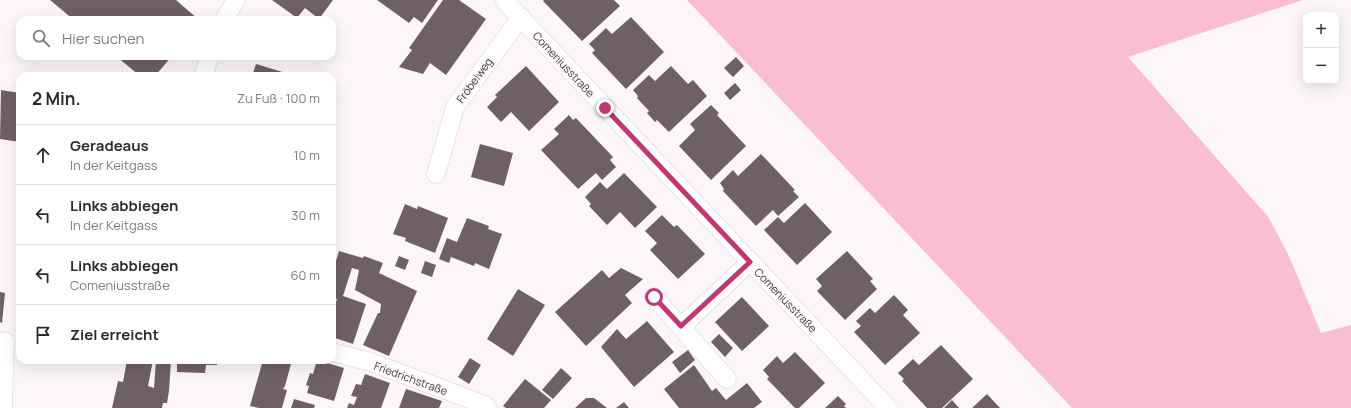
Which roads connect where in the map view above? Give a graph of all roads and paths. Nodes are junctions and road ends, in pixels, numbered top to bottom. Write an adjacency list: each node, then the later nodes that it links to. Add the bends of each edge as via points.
1 (236, 0): 3 (street)
2 (504, 0): 4 (street, Comeniusstraße)
3 (226, 16)
4 (521, 17): 7 (street, Fröbelweg, via 455,107); 8 (street, Comeniusstraße)
5 (209, 60): 6 (street)
6 (204, 72)
7 (436, 174)
8 (750, 262): 10 (street); 16 (street, Comeniusstraße)
9 (654, 297): 10 (street)
10 (681, 326): 13 (street)
11 (8, 340): 14 (street)
12 (336, 353): 15 (street, Friedrichstraße, via 371,362)
13 (727, 379)
14 (3, 408)
15 (488, 408)
16 (888, 408)

